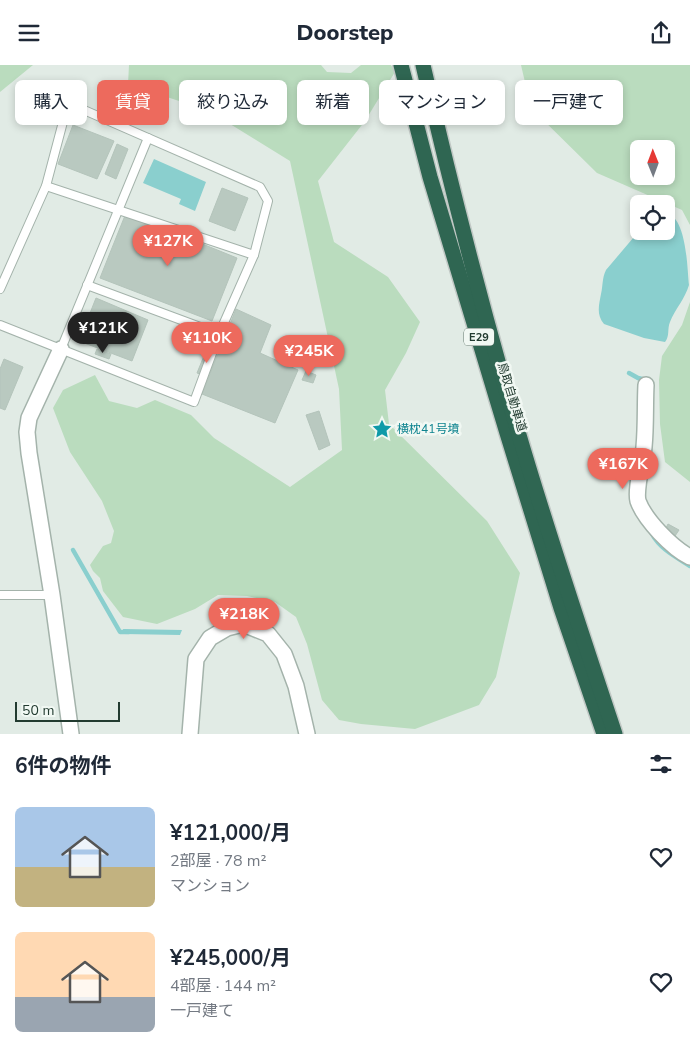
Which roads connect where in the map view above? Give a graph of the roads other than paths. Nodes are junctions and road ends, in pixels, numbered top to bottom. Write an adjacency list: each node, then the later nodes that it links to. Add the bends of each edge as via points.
1 (401, 65): 16 (highway, 鳥取自動車道 / E29, via 430,177)
2 (423, 65): 16 (highway, 鳥取自動車道 / E29, via 445,163)
3 (148, 138): 4 (lane, via 68,103); 5 (lane); 6 (lane, via 260,187 268,201)
4 (46, 186): 5 (lane); 8 (lane)
5 (118, 210): 6 (lane); 7 (lane)
6 (254, 255): 10 (lane)
7 (87, 285): 10 (lane); 11 (lane)
8 (0, 289)
9 (0, 325): 11 (lane)
10 (219, 334): 11 (lane, via 194,402)
11 (61, 349): 15 (street, via 29,418 27,432)
12 (646, 385): 13 (street, via 644,447 637,499 660,532)
13 (690, 557)
14 (0, 595): 15 (lane)
15 (52, 595): 17 (street)
16 (567, 607): 20 (highway, 鳥取自動車道 / E29); 21 (highway, 鳥取自動車道 / E29)
17 (71, 734)
18 (190, 734): 19 (street, via 196,659 210,638 227,628 243,624 268,634 284,654 296,686)
19 (307, 734)
20 (604, 734)
21 (616, 734)

